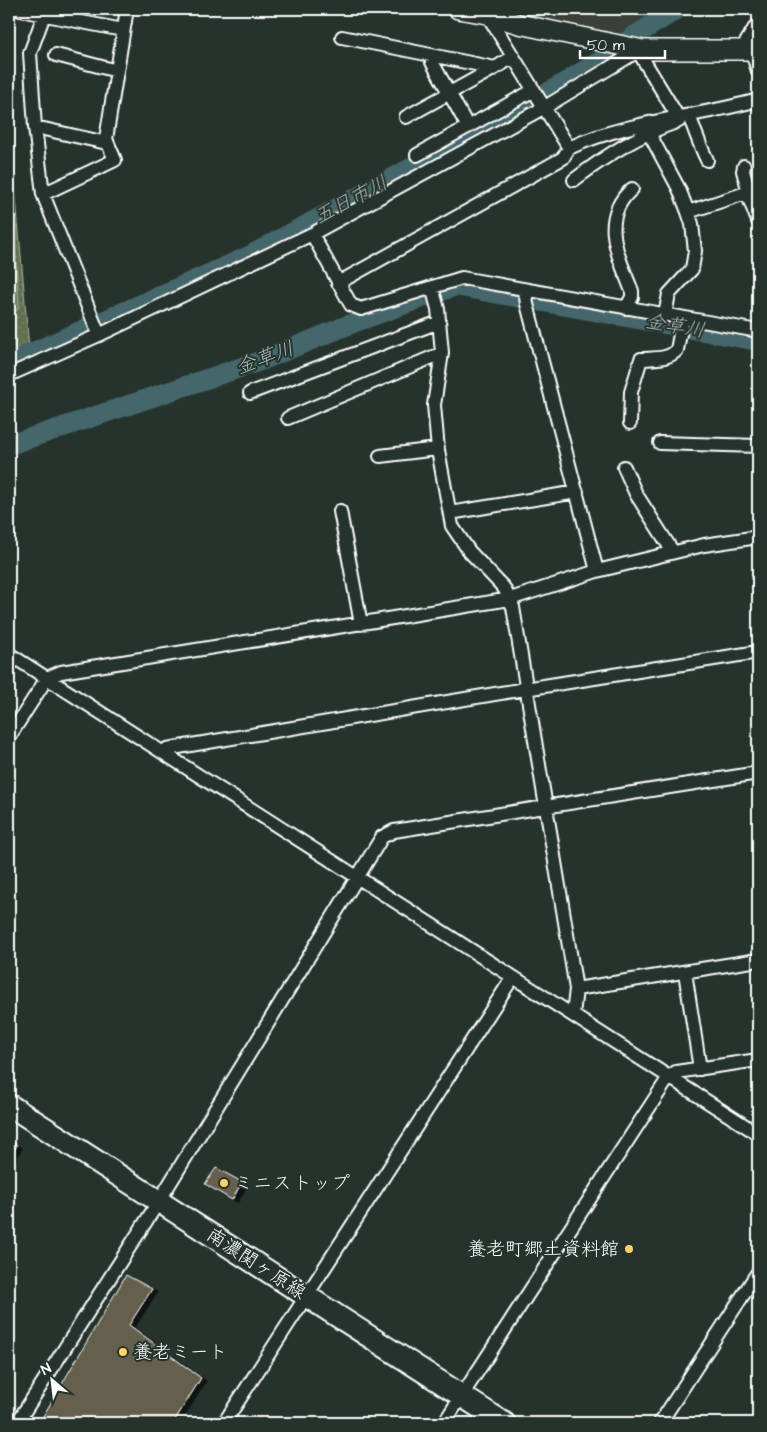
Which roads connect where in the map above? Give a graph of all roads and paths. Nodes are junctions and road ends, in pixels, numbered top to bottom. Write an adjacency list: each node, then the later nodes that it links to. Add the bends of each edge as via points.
1 (15, 9): 5 (street)
2 (127, 9): 7 (street)
3 (458, 9): 4 (main road)
4 (485, 12): 9 (main road, via 519,24); 13 (street)
5 (44, 15): 7 (street); 23 (street, via 30,53)
6 (758, 26): 10 (street, via 754,29)
7 (123, 30): 15 (street)
8 (342, 38): 11 (street)
9 (637, 49): 10 (main road); 20 (street); 21 (street)
10 (750, 50): 16 (street)
11 (431, 55): 14 (street); 18 (street)
12 (56, 56): 15 (street)
13 (514, 57): 14 (street); 17 (street)
14 (495, 68): 18 (street)
15 (117, 71): 26 (street)
16 (758, 71)
17 (534, 90): 20 (street); 24 (street)
18 (449, 93): 22 (street); 24 (street)
19 (758, 100): 21 (street)
20 (545, 107): 27 (street); 37 (street)
21 (684, 116): 25 (street); 27 (street, via 620,130); 29 (street, via 697,134)
22 (406, 117)
23 (35, 127): 26 (street); 34 (street)
24 (468, 127): 28 (street)
25 (649, 133): 31 (street); 35 (street)
26 (106, 141): 34 (street, via 115,160)
27 (569, 148): 38 (street, via 563,158)
28 (417, 155)
29 (707, 160)
30 (744, 166): 33 (street)
31 (574, 180)
32 (632, 190): 41 (street, via 617,209 612,228 632,292)
33 (751, 191): 35 (street); 36 (street)
34 (43, 194): 46 (street)
35 (688, 212): 42 (street, via 695,251 692,270 669,294)
36 (758, 221)
37 (312, 234): 38 (street); 46 (street)
38 (338, 283): 40 (street, via 351,305 361,310)
39 (526, 290): 40 (street, via 462,278); 41 (street); 57 (street)
40 (434, 293): 43 (street)
41 (626, 308): 42 (street)
42 (665, 315): 44 (street)
43 (439, 322): 47 (street); 49 (street)
44 (682, 324): 45 (street); 51 (street, via 677,350 673,354 642,359 630,392)
45 (758, 331)
46 (99, 335): 48 (street)
47 (442, 353): 50 (street); 54 (street, via 434,405)
48 (9, 375)
49 (250, 393)
50 (288, 418)
51 (630, 423)
52 (660, 443): 53 (street)
53 (758, 446)
54 (437, 449): 55 (street); 59 (street)
55 (380, 456)
56 (624, 467): 61 (street, via 636,494)
57 (577, 492): 59 (street); 62 (street)
58 (340, 511): 64 (street)
59 (450, 513): 63 (street, via 452,526 469,551 504,588)
60 (758, 536): 61 (street)
61 (673, 552): 62 (street)
62 (597, 571): 63 (street)
63 (510, 599): 64 (street); 68 (street)
64 (361, 624): 67 (street, via 61,672)
65 (758, 652): 68 (street)
66 (9, 654): 67 (street)
67 (47, 678): 69 (street); 70 (street)
68 (525, 689): 70 (street); 72 (street)
69 (9, 737)
70 (163, 752): 73 (street)
71 (758, 773): 72 (street)
72 (545, 807): 73 (street, via 394,831 382,837); 77 (street)
73 (357, 878): 76 (street); 84 (street)
74 (758, 960): 75 (street)
75 (685, 972): 77 (street); 80 (street)
76 (513, 978): 78 (street); 86 (street)
77 (576, 988): 78 (street)
78 (573, 1015): 81 (street)
79 (758, 1060): 80 (street)
80 (700, 1069): 81 (street, via 676,1072)
81 (669, 1077): 83 (street); 87 (street)
82 (9, 1105): 84 (main road, 南濃関ヶ原線)
83 (758, 1134)
84 (159, 1201): 86 (main road, 南濃関ヶ原線); 88 (street)
85 (758, 1272): 92 (street)
86 (306, 1296): 87 (main road, 南濃関ヶ原線); 89 (street)
87 (461, 1396): 90 (street); 91 (main road, 南濃関ヶ原線)
88 (17, 1423)
89 (224, 1423)
90 (444, 1423)
91 (504, 1423)
92 (660, 1423)

